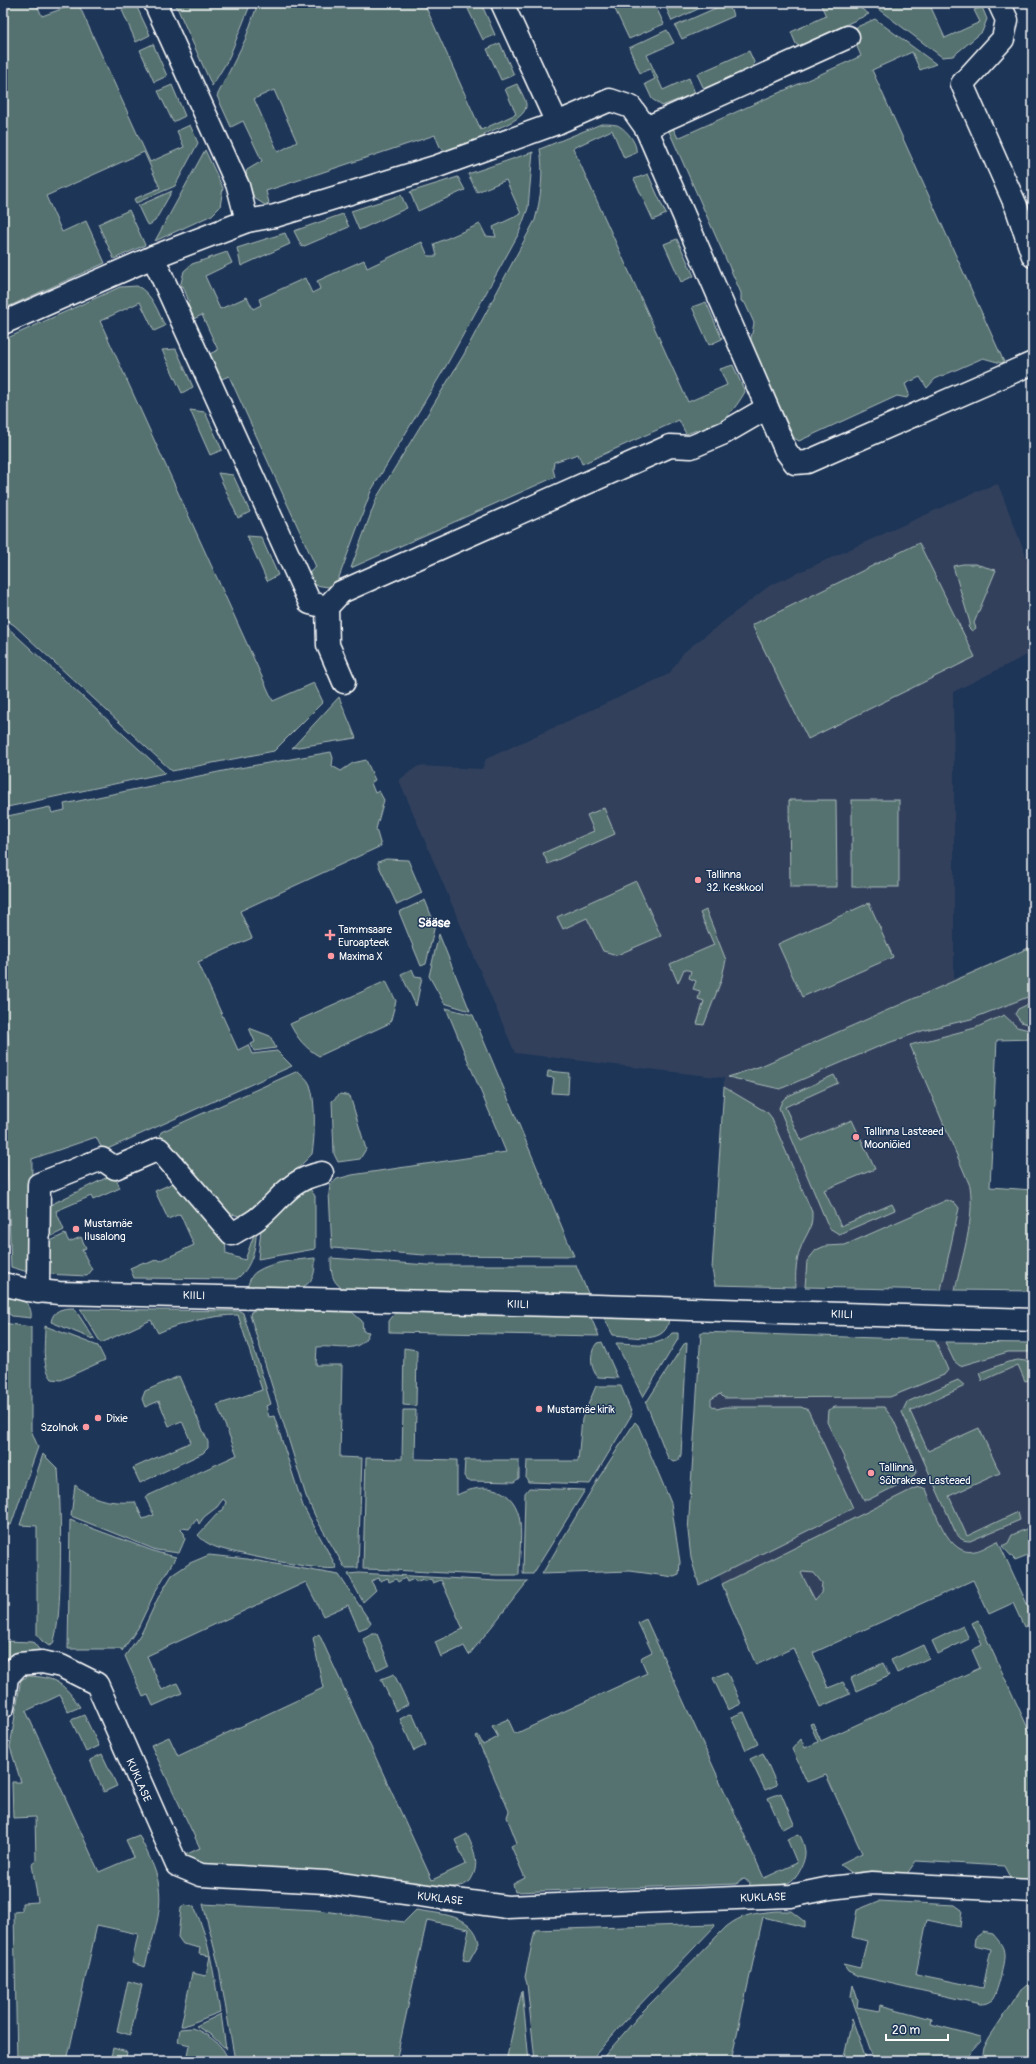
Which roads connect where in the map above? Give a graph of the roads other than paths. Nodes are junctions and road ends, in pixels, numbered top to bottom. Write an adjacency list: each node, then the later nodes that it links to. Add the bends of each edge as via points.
1 (155, 3): 7 (street, via 238,186)
2 (502, 3): 5 (street)
3 (999, 3): 8 (street, via 1007,20 1003,39 962,84 1016,206)
4 (848, 37): 6 (street)
5 (557, 123): 6 (street, via 610,100 631,107); 7 (street, via 427,169 275,216)
6 (646, 128): 12 (street)
7 (247, 221): 9 (street)
8 (1033, 256)
9 (153, 257): 10 (street); 13 (street, via 310,602)
10 (3, 323)
11 (1033, 364): 12 (street, via 807,462 795,463 786,451)
12 (767, 408): 13 (street, via 724,433 691,447 670,446 341,592)
13 (327, 607): 14 (street, via 328,644)
14 (344, 682)
15 (322, 1173): 17 (street, via 294,1183 256,1219 232,1234 159,1149 115,1168 102,1159 39,1184)
16 (3, 1284): 17 (street, KIILI)
17 (38, 1292): 18 (street, KIILI)
18 (1033, 1320)
19 (3, 1707): 20 (street, KUKLASE, via 7,1677 19,1664 42,1662 61,1666 97,1684 177,1865 201,1875 326,1882 507,1907 791,1896 872,1883)
20 (1033, 1891)

